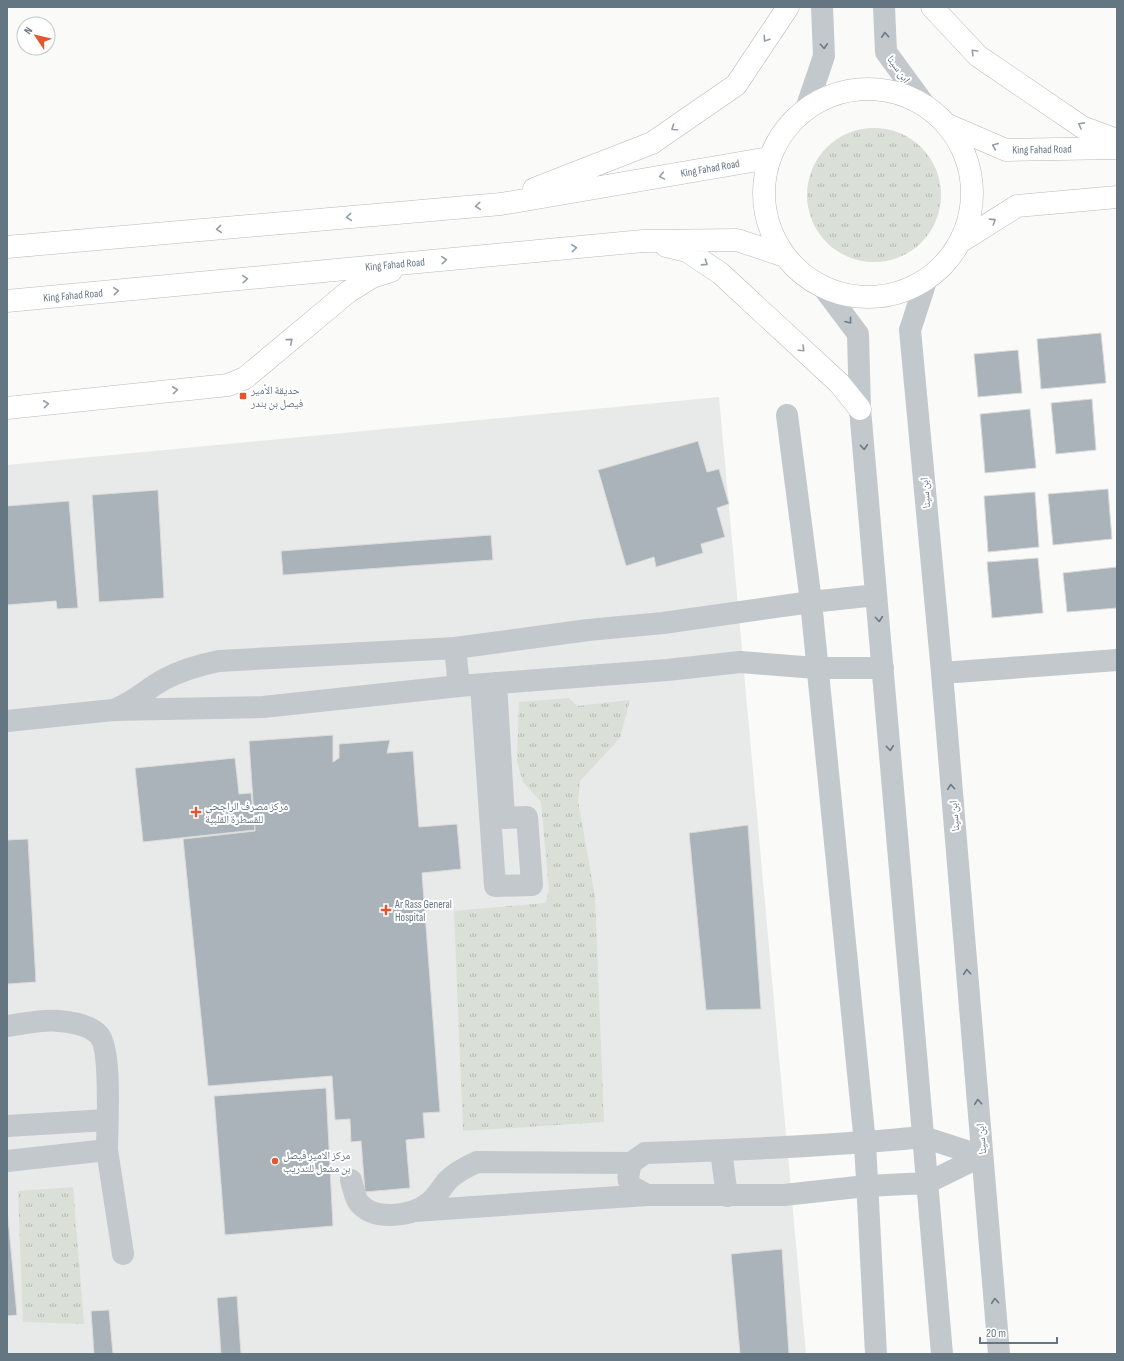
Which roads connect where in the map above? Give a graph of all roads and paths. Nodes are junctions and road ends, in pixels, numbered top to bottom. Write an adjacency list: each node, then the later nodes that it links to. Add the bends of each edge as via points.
1 (788, 7): 12 (main road, one-way to 12, via 736,85 652,143)
2 (822, 7): 6 (street, one-way to 6, via 824,56)
3 (884, 7): 5 (street, ابن سينا, one-way to 3, via 886,52)
4 (932, 7): 8 (main road, one-way to 4, via 1082,127 978,56)
5 (924, 104): 6 (main road, via 895,92 864,88 833,94); 7 (main road)
6 (806, 109): 10 (main road, via 783,130)
7 (948, 126): 9 (main road, King Fahad Road, one-way to 7, via 1006,150); 14 (main road, via 964,152 972,182 971,213)
8 (1117, 140)
9 (1117, 148)
10 (769, 158): 12 (main road, King Fahad Road, one-way to 12); 16 (main road, via 763,191 767,225)
11 (1117, 197): 14 (main road, one-way to 11, via 1017,206)
12 (501, 204): 15 (main road, King Fahad Road, one-way to 15)
13 (643, 241): 16 (main road, King Fahad Road, via 737,240); 17 (main road, King Fahad Road, one-way to 13); 22 (main road, one-way to 22, via 687,251 720,272 838,383)
14 (960, 242): 18 (main road, via 946,264)
15 (7, 247)
16 (782, 255): 19 (main road, via 801,276)
17 (419, 262): 20 (main road, King Fahad Road, one-way to 17); 21 (main road, one-way to 17, via 228,385 245,378 348,292 372,277)
18 (926, 281): 19 (main road, via 894,295 859,298); 30 (street, ابن سينا, via 910,330)
19 (825, 290): 22 (street, one-way to 22, via 858,334)
20 (7, 301)
21 (7, 408)
22 (860, 409): 24 (street, one-way to 24)
23 (787, 416): 25 (street)
24 (876, 595): 25 (street); 29 (street, one-way to 29)
25 (811, 602): 26 (street); 28 (street)
26 (455, 648): 32 (street); 33 (street, via 219,661 196,665 163,681 132,702)
27 (1117, 660): 30 (street)
28 (816, 668): 29 (street); 31 (street, via 740,662); 39 (street)
29 (883, 668): 38 (street, one-way to 38)
30 (942, 673): 42 (street, ابن سينا, one-way to 30)
31 (488, 684): 31 (street, via 495,886 532,885 527,816 504,818); 32 (street)
32 (459, 686): 33 (street, via 263,707)
33 (113, 710): 34 (street)
34 (7, 721)
35 (7, 1026): 36 (street, via 58,1021 83,1026 99,1035 107,1056)
36 (107, 1120): 37 (street); 40 (street)
37 (7, 1126)
38 (923, 1136): 39 (street); 42 (street); 46 (street)
39 (865, 1143): 41 (street); 47 (street)
40 (108, 1150): 43 (street); 51 (street)
41 (721, 1151): 44 (street, via 645,1153); 49 (street)
42 (982, 1156): 46 (street); 54 (street, ابن سينا, one-way to 42)
43 (7, 1161)
44 (630, 1163): 48 (street, via 628,1179 631,1186); 50 (street, via 477,1162 448,1180 431,1201)
45 (351, 1180): 50 (street, via 358,1202 369,1212 385,1214)
46 (927, 1183): 47 (street); 53 (street)
47 (866, 1186): 49 (street, via 784,1195); 52 (street)
48 (647, 1195): 49 (street); 50 (street)
49 (727, 1196)
50 (414, 1211)
51 (123, 1254)
52 (876, 1354)
53 (942, 1354)
54 (999, 1354)

